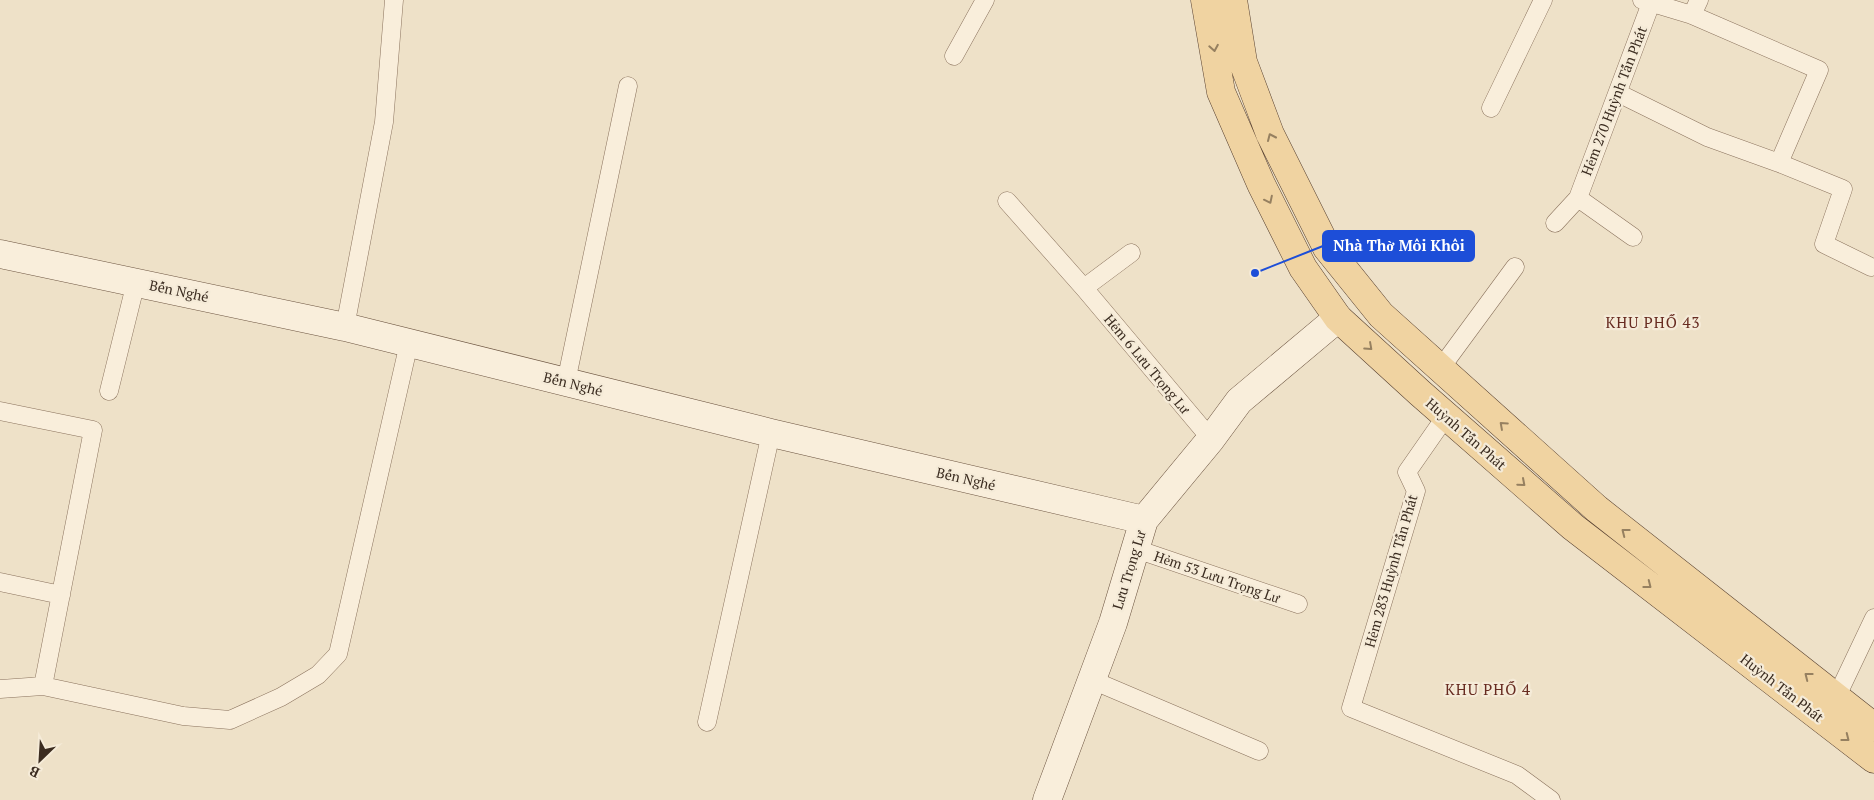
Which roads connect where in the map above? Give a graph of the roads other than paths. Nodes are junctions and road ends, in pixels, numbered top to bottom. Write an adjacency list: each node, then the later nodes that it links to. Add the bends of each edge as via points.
1 (394, 0): 25 (lane, via 384,122)
2 (985, 0): 8 (lane)
3 (1205, 0): 24 (main road, Huỳnh Tấn Phát, one-way to 24, via 1221,92 1261,184 1303,268)
4 (1233, 0): 23 (main road, Huỳnh Tấn Phát, one-way to 4, via 1327,248 1270,134 1243,62)
5 (1543, 0): 11 (lane)
6 (1646, 2): 7 (lane, Hẻm 270 Huỳnh Tấn Phát); 10 (lane, Hẻm 270 Huỳnh Tấn Phát)
7 (1695, 8): 12 (lane, Hẻm 270 Huỳnh Tấn Phát, via 1819,70)
8 (954, 56)
9 (628, 86): 28 (lane)
10 (1618, 93): 12 (lane, via 1707,137); 13 (lane, Hẻm 270 Huỳnh Tấn Phát)
11 (1491, 108)
12 (1779, 163): 20 (lane, via 1843,189 1824,244)
13 (1578, 198): 15 (lane, Hẻm 270 Huỳnh Tấn Phát); 16 (lane)
14 (1007, 201): 22 (lane, Hẻm 6 Lưu Trọng Lư)
15 (1556, 223)
16 (1633, 237)
17 (1131, 253): 22 (lane)
18 (0, 254): 21 (street, Bến Nghé)
19 (1514, 267): 27 (lane)
20 (1871, 267)
21 (136, 282): 25 (street, Bến Nghé); 29 (lane)
22 (1084, 288): 34 (lane, Hẻm 6 Lưu Trọng Lư)
23 (1367, 298): 24 (main road); 27 (main road, Huỳnh Tấn Phát, via 1380,315)
24 (1338, 318): 30 (main road, Huỳnh Tấn Phát, one-way to 30); 34 (street, Lưu Trọng Lư, via 1239,401)
25 (345, 327): 26 (street, Bến Nghé)
26 (409, 343): 28 (street, Bến Nghé); 42 (lane, via 338,654 318,675 281,697 230,720 183,716)
27 (1440, 369): 30 (main road); 44 (main road, Huỳnh Tấn Phát, one-way to 27, via 1597,509)
28 (566, 382): 33 (street, Bến Nghé)
29 (109, 391)
30 (1420, 393): 32 (main road, Huỳnh Tấn Phát)
31 (0, 411): 38 (lane, via 92,430)
32 (1446, 416): 48 (main road, Huỳnh Tấn Phát, one-way to 48, via 1573,527); 50 (lane, Hẻm 283 Huỳnh Tấn Phát, via 1407,472 1416,492 1350,708 1517,776)
33 (770, 433): 35 (street, Bến Nghé); 45 (lane)
34 (1210, 440): 35 (street, Lưu Trọng Lư)
35 (1144, 520): 36 (street, Lưu Trọng Lư)
36 (1136, 549): 39 (lane, Hẻm 53 Lưu Trọng Lư); 41 (street, Lưu Trọng Lư)
37 (0, 582): 38 (lane)
38 (61, 595): 42 (lane)
39 (1298, 604)
40 (1874, 618): 44 (lane)
41 (1092, 680): 47 (lane); 49 (street, Lưu Trọng Lư)
42 (43, 686): 43 (lane)
43 (0, 689)
44 (1836, 698): 46 (main road, Huỳnh Tấn Phát)
45 (707, 722)
46 (1874, 727)
47 (1259, 751)
48 (1874, 759)
49 (1047, 800)
50 (1551, 800)

